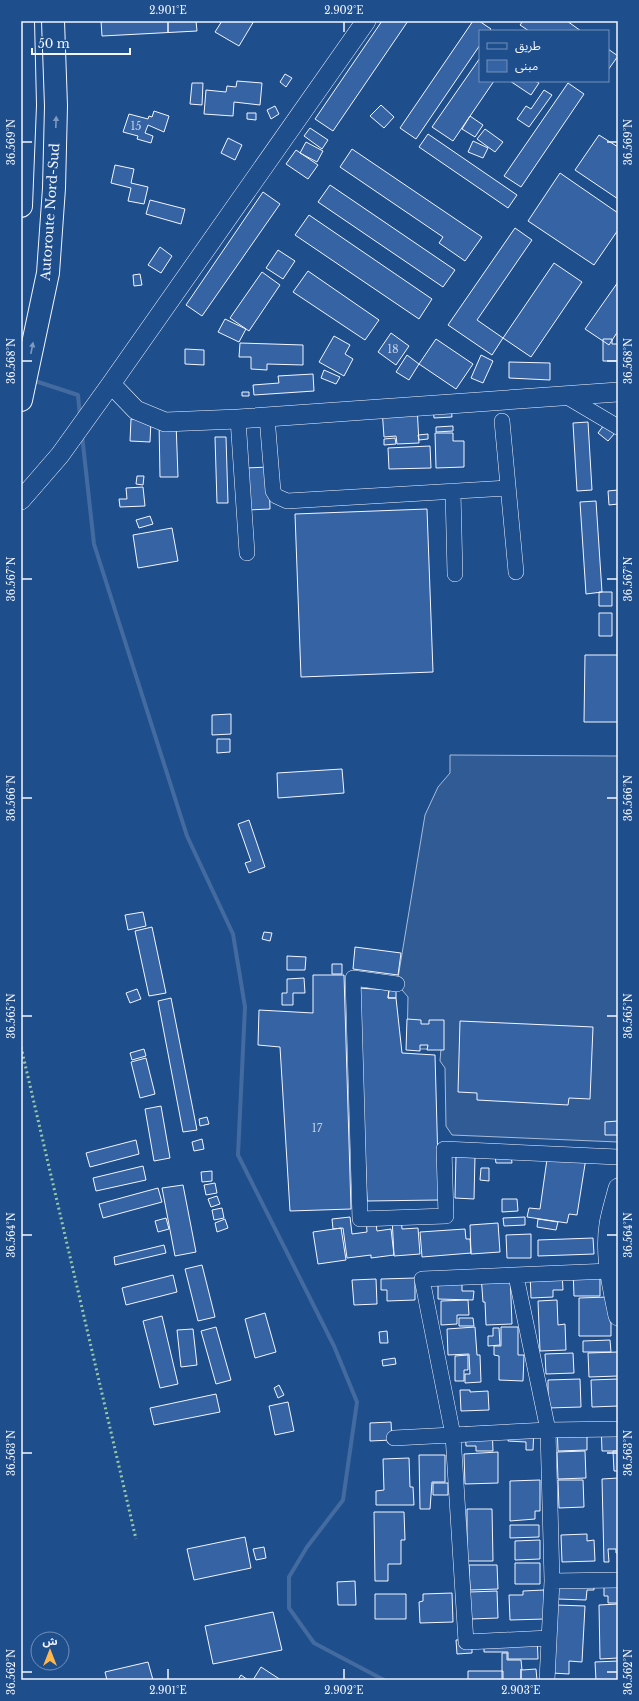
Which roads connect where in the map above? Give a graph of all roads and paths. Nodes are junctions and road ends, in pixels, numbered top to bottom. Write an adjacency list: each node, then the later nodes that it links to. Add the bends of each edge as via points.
1 (23, 21): 4 (highway, via 25,105)
2 (53, 21): 8 (highway, Autoroute Nord-Sud, one-way to 2, via 48,273 56,106)
3 (366, 21): 5 (main road)
4 (21, 206)
5 (111, 384): 10 (main road, via 136,410 165,422); 15 (main road, via 60,455)
6 (618, 392): 7 (main road)
7 (564, 395): 9 (main road); 12 (street)
8 (21, 400)
9 (267, 417): 10 (main road); 14 (street, via 273,491 276,496 287,501)
10 (238, 419): 16 (street)
11 (502, 420): 13 (street)
12 (618, 427)
13 (508, 488): 14 (street); 17 (street)
14 (453, 491): 18 (street)
15 (21, 500)
16 (247, 553)
17 (516, 572)
18 (455, 574)
19 (397, 984): 20 (street, via 353,978 360,1219 446,1216 444,1148)
20 (618, 1157)
21 (618, 1188): 22 (main road)
22 (615, 1216): 23 (main road, via 609,1224 607,1256)
23 (610, 1271): 24 (street); 25 (main road)
24 (516, 1276): 27 (street); 28 (street, via 422,1279)
25 (618, 1314)
26 (618, 1429): 27 (street)
27 (548, 1430): 28 (street); 31 (street)
28 (453, 1435): 29 (street); 32 (street, via 466,1642)
29 (394, 1438)
30 (618, 1580): 31 (street)
31 (552, 1581): 32 (street)
32 (549, 1638): 33 (street)
33 (547, 1680)

